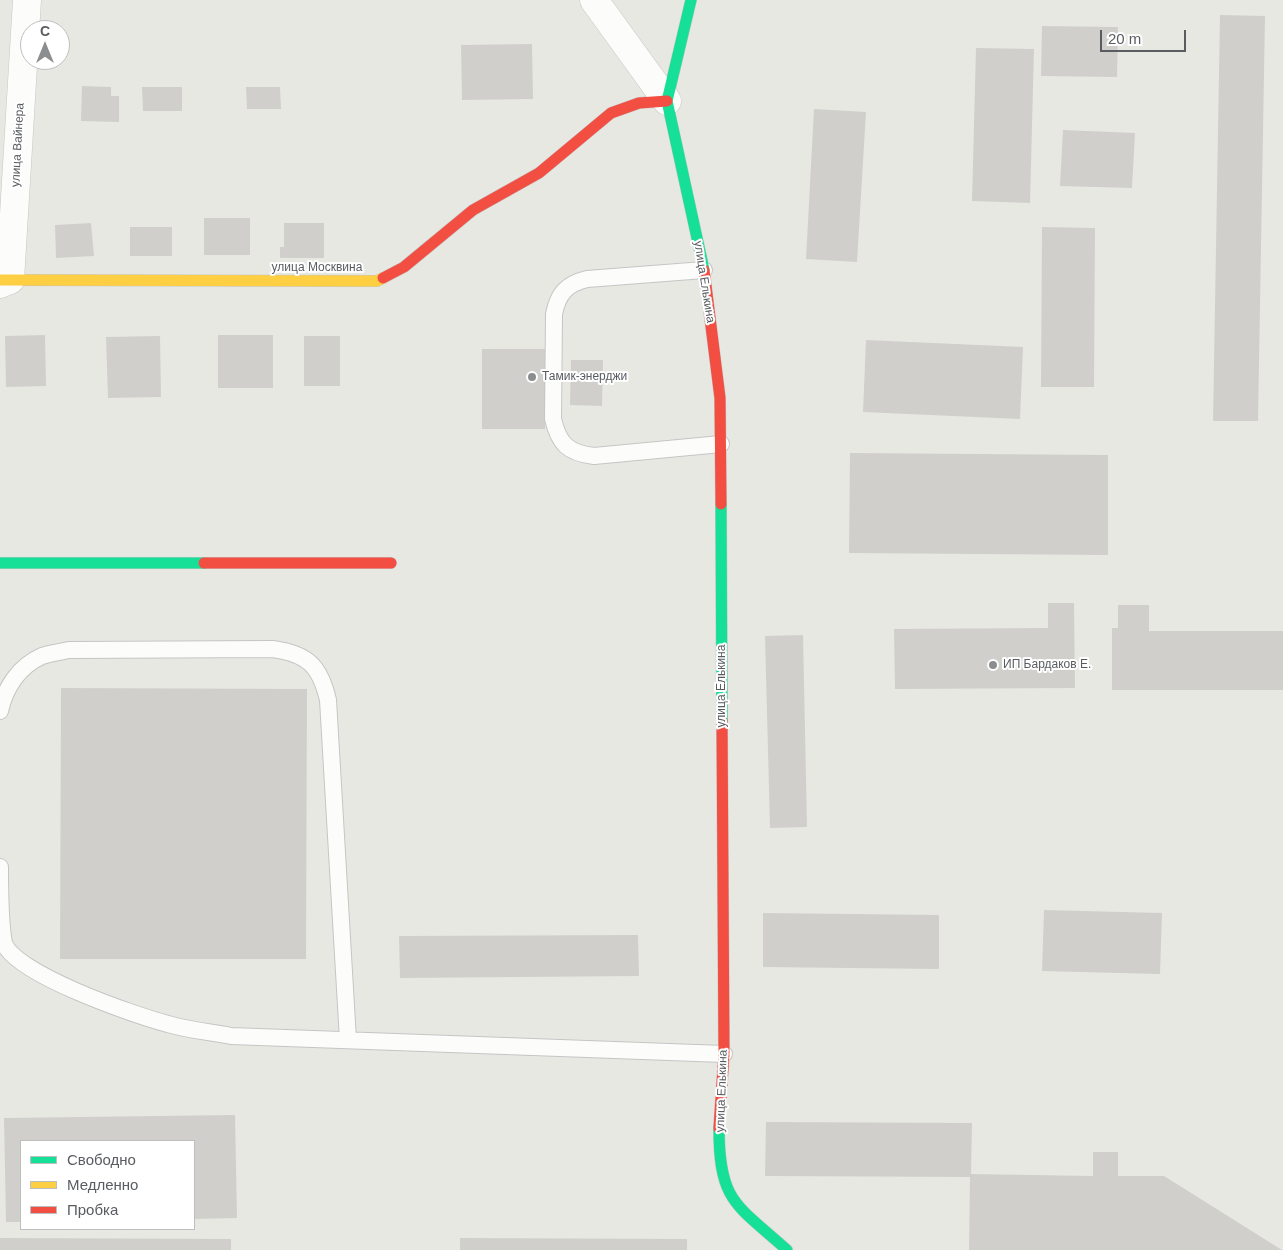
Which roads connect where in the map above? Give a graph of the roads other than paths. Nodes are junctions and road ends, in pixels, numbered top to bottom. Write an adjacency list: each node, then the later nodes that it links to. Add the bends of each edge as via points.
1 (27, 0): 6 (street, улица Вайнера)
2 (594, 0): 4 (street, улица Елькина)
3 (691, 0): 4 (street, улица Елькина)
4 (667, 101): 5 (street, улица Елькина); 6 (street, улица Москвина, via 639,103 611,113 539,173 472,210 404,267 377,281)
5 (704, 270): 7 (street, улица Елькина, via 720,398); 7 (lane, via 587,279 574,282 563,290 556,301 554,314 554,419 561,440 579,454 594,456)
6 (3, 281)
7 (721, 444): 13 (street, улица Елькина)
8 (0, 563): 9 (street)
9 (391, 563)
10 (0, 712): 12 (lane, via 3,696 18,673 42,656 69,650 273,649 294,652 311,663 324,680 328,700)
11 (0, 867): 12 (lane, via 4,943 13,957 26,966 110,1006 169,1025 231,1036)
12 (348, 1040): 13 (lane)
13 (724, 1054): 14 (street, улица Елькина, via 722,1178 741,1208)
14 (787, 1250)

